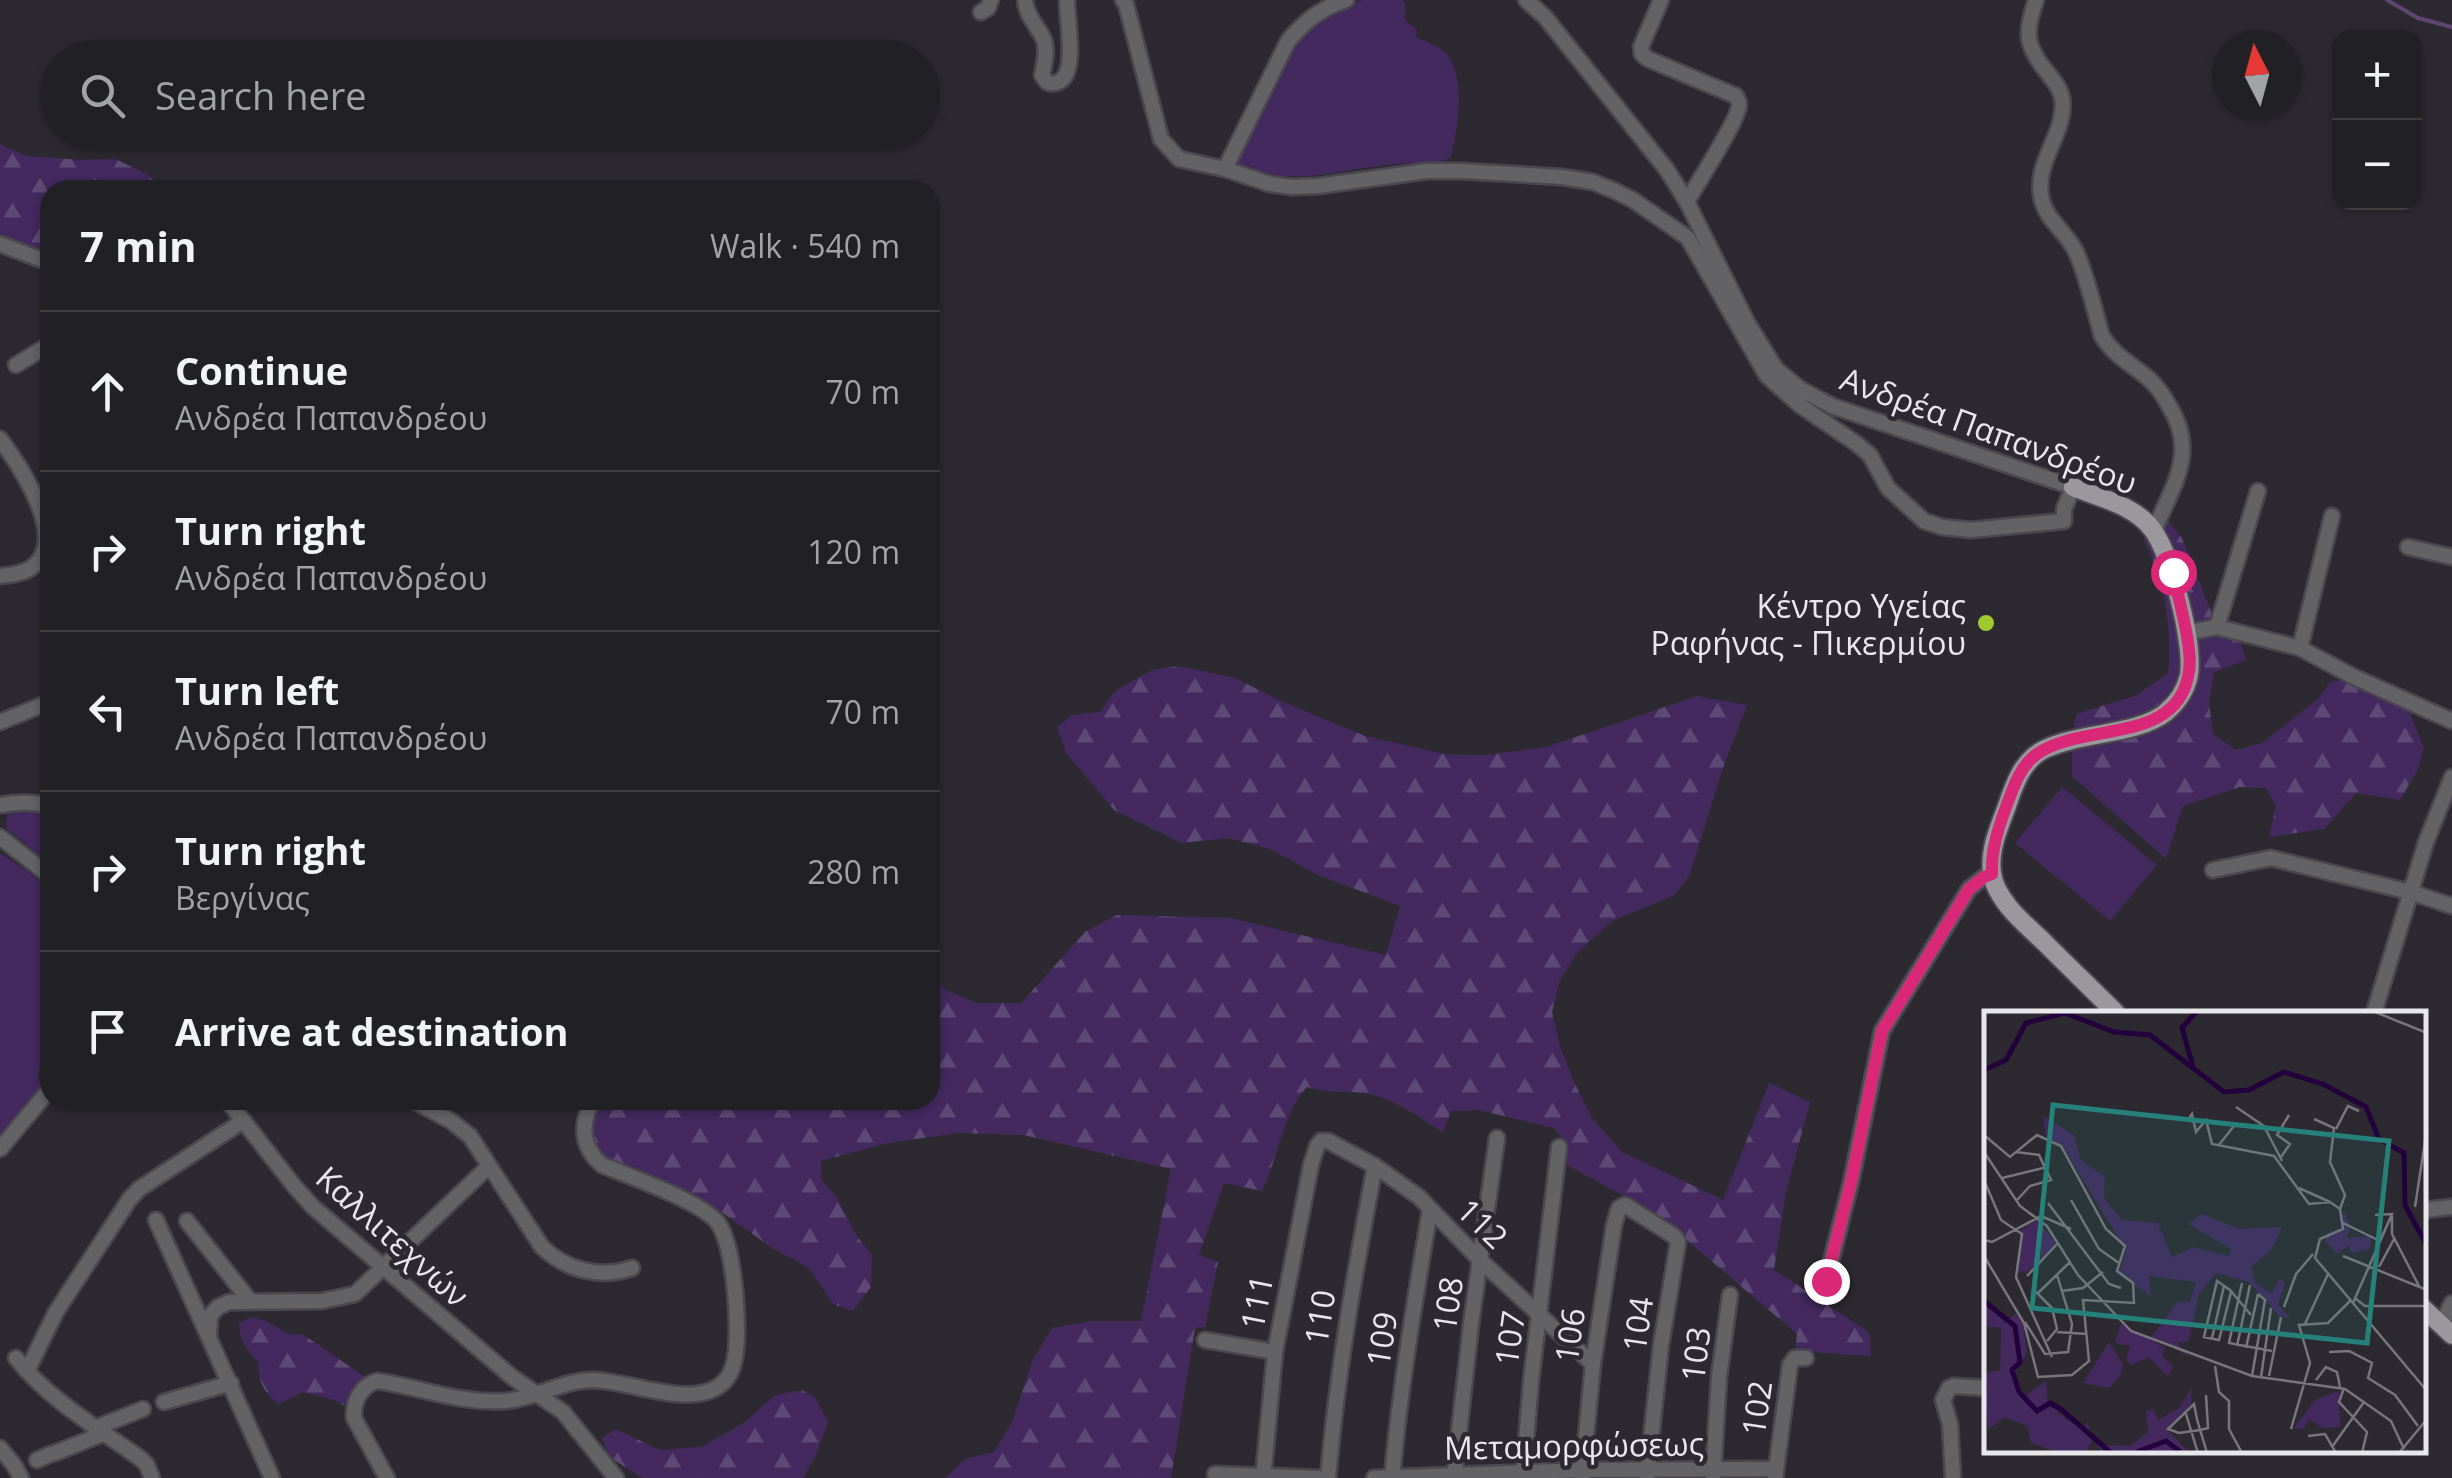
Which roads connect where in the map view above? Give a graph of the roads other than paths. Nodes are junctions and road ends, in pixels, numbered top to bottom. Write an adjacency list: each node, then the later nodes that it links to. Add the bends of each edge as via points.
1 (1024, 0): 2 (street, via 1045,42 1042,76 1053,84 1062,80 1071,50)
2 (1067, 0)
3 (1123, 0): 10 (street, via 1160,139 1179,159)
4 (1346, 0): 10 (street, via 1321,10 1288,41)
5 (1526, 0): 9 (street)
6 (1541, 0): 9 (street, Ανδρέα Παπανδρέου)
7 (1661, 0): 11 (street, via 1642,54 1739,102)
8 (2036, 0): 21 (street, via 2030,48 2062,103 2044,158 2042,201 2077,254 2108,348 2162,393 2184,439)
9 (1545, 17): 11 (street, Ανδρέα Παπανδρέου)
10 (1225, 169): 17 (street, via 1292,187 1427,171 1594,182 1688,238 1767,376 1870,455 1888,488 1924,521 1971,530 2064,521)
11 (1686, 202): 17 (street, Ανδρέα Παπανδρέου, via 1761,347 1800,389 1832,406)
12 (0, 244): 13 (street)
13 (40, 258)
14 (40, 350): 15 (street)
15 (16, 365)
16 (2, 445): 19 (street, via 24,472)
17 (2072, 488): 21 (main road, Ανδρέα Παπανδρέου, via 2127,508)
18 (2258, 492): 26 (street)
19 (40, 513)
20 (2332, 516): 28 (street)
21 (2154, 531): 27 (main road, Ανδρέα Παπανδρέου, via 2173,572)
22 (2408, 547): 23 (street)
23 (2452, 557)
24 (40, 560): 25 (street, via 24,572)
25 (0, 576)
26 (2217, 628): 27 (street); 28 (street)
27 (2185, 632): 38 (main road, Ανδρέα Παπανδρέου, via 2189,672 2168,710 2144,724 2072,738 2029,761 2001,822)
28 (2300, 648): 30 (street)
29 (40, 710): 31 (street)
30 (2452, 721)
31 (0, 722)
32 (2452, 778): 39 (street)
33 (40, 803): 34 (street)
34 (0, 806)
35 (0, 836): 36 (street)
36 (40, 868)
37 (2213, 870): 39 (street, via 2270,858)
38 (1992, 874): 41 (main road, via 2007,905); 63 (street, via 1969,889 1882,1031)
39 (2410, 892): 40 (street); 42 (street)
40 (2452, 906)
41 (2112, 1011)
42 (2375, 1011)
43 (40, 1101): 51 (street)
44 (235, 1110): 47 (street, Καλλιτεχνών)
45 (431, 1110): 52 (street, via 470,1136)
46 (588, 1110): 79 (street, via 585,1146 592,1157 717,1223 734,1283 736,1348 727,1380 700,1393 586,1380)
47 (243, 1121): 61 (street, Καλλιτεχνών, via 304,1197); 76 (street, via 129,1200)
48 (1498, 1138): 60 (street, 108)
49 (1321, 1141): 53 (street, 112); 72 (street, 111)
50 (1559, 1146): 68 (street, 107)
51 (0, 1149)
52 (489, 1166): 61 (street); 62 (street, via 554,1258 600,1274)
53 (1375, 1166): 56 (street, 112); 99 (street, 110, via 1345,1327)
54 (1626, 1206): 75 (street, 106, via 1618,1208 1614,1224); 89 (street, 104, via 1678,1242)
55 (2452, 1207): 57 (street)
56 (1430, 1210): 60 (street, 112); 101 (street, 109)
57 (2427, 1210)
58 (156, 1220): 70 (street)
59 (187, 1221): 65 (street)
60 (1482, 1261): 68 (street, 112); 92 (street, 108)
61 (382, 1266): 65 (street, via 344,1298); 79 (street, Καλλιτεχνών)
62 (632, 1268)
63 (1826, 1281)
64 (1730, 1295): 85 (street, 103)
65 (250, 1301): 70 (street, via 218,1307 210,1316)
66 (2452, 1303): 69 (street)
67 (2427, 1312): 69 (main road)
68 (1540, 1315): 75 (street, 112); 90 (street, 107)
69 (2447, 1330)
70 (209, 1338): 77 (street)
71 (1205, 1340): 72 (street)
72 (1275, 1352): 91 (street, 111)
73 (16, 1358): 76 (street)
74 (1806, 1358): 86 (street, 102, via 1790,1364)
75 (1593, 1364): 88 (street, 106)
76 (26, 1371): 82 (street)
77 (231, 1383): 80 (street); 95 (street)
78 (1984, 1388): 102 (street, via 1953,1386 1943,1400)
79 (541, 1394): 96 (street, via 475,1402 376,1380 366,1384 354,1418); 97 (street, Καλλιτεχνών, via 574,1423)
80 (164, 1402)
81 (143, 1409): 82 (street)
82 (100, 1431): 84 (street); 94 (street, via 141,1459)
83 (0, 1448): 93 (street)
84 (48, 1456)
85 (1713, 1473): 86 (street, Μεταμορφώσεως); 89 (street, Μεταμορφώσεως)
86 (1775, 1473)
87 (1214, 1474): 91 (street)
88 (1582, 1474): 89 (street, Μεταμορφώσεως); 90 (street, Μεταμορφώσεως)
89 (1647, 1474)
90 (1523, 1475): 92 (street, Μεταμορφώσεως)
91 (1263, 1476): 98 (street)
92 (1454, 1476): 101 (street, Μεταμορφώσεως)
93 (21, 1478)
94 (152, 1478)
95 (272, 1478)
96 (388, 1478)
97 (616, 1478)
98 (1319, 1478)
99 (1328, 1478)
100 (1374, 1478): 101 (street, Μεταμορφώσεως)
101 (1392, 1478)
102 (1953, 1478)

